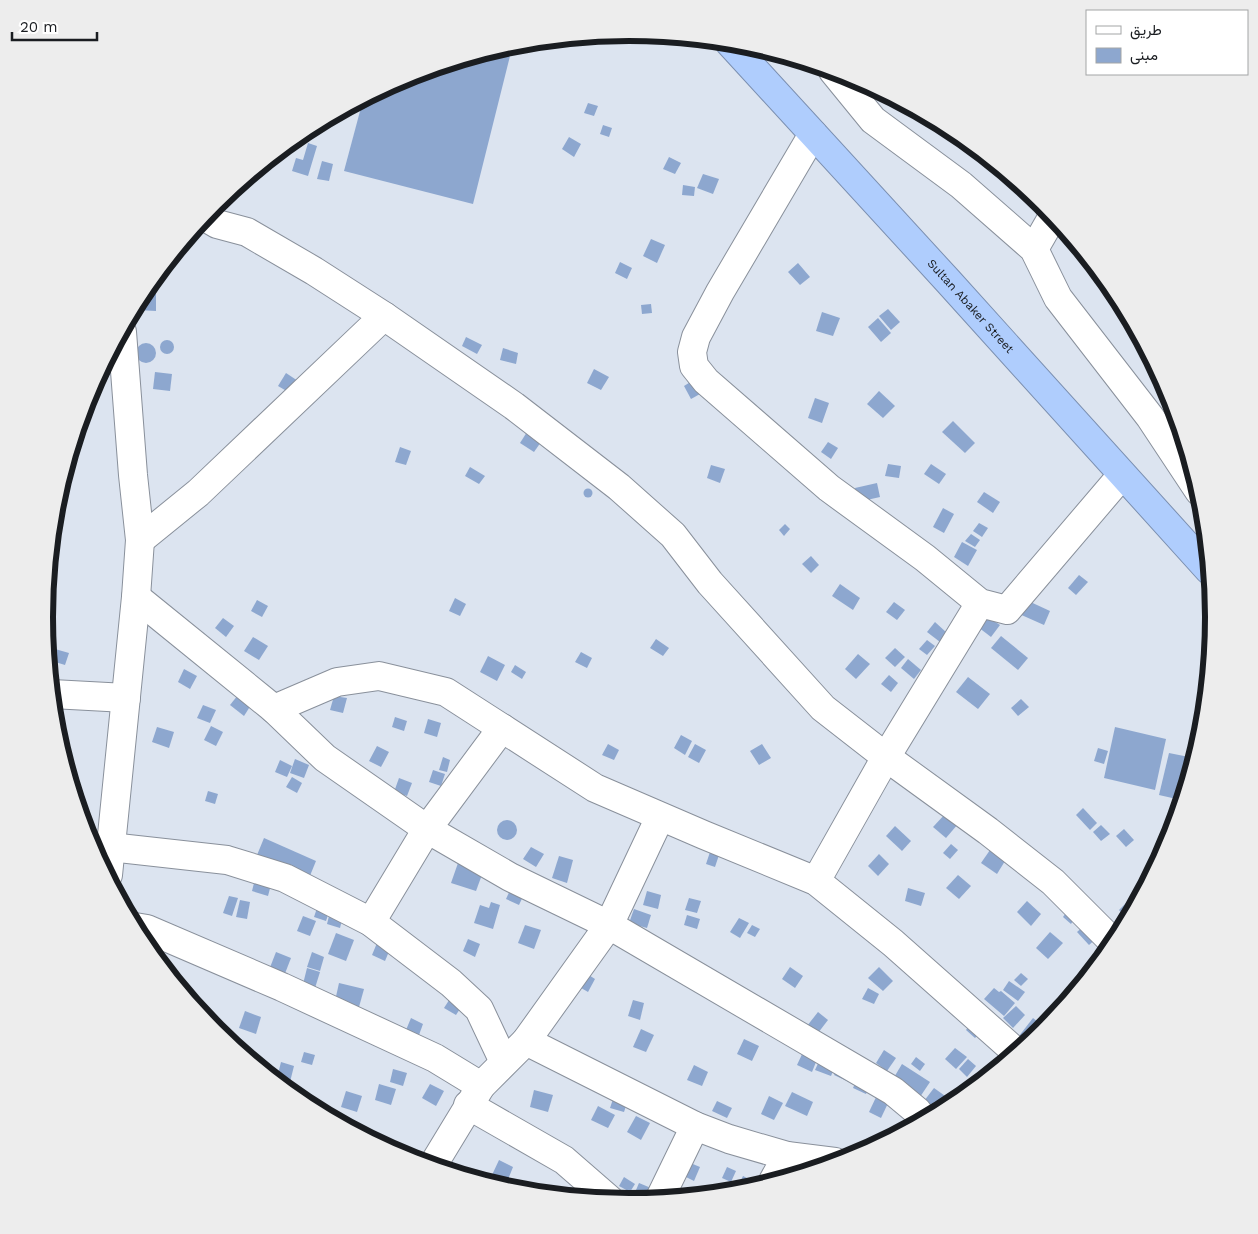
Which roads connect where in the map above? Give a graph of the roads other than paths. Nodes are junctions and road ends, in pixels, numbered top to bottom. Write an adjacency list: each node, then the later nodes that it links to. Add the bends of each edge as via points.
1 (738, 51): 3 (highway, Sultan Abaker Street)
2 (843, 83): 6 (street, via 874,120 961,185)
3 (813, 134): 10 (highway, Sultan Abaker Street); 14 (street, via 696,337 692,352 694,366 706,381 829,488)
4 (212, 221): 7 (street, via 248,232)
5 (1049, 223): 6 (street)
6 (1034, 249): 9 (street, via 1058,298 1150,417)
7 (384, 316): 11 (street, via 198,493); 19 (street, via 514,406 619,487 673,535 710,583 823,708)
8 (123, 343): 11 (street)
9 (1186, 471)
10 (1122, 475): 12 (highway, Sultan Abaker Street); 14 (street, via 1007,610)
11 (140, 540): 13 (street)
12 (1202, 563)
13 (136, 597): 16 (street); 17 (street)
14 (980, 603): 19 (street)
15 (58, 694): 16 (street)
16 (126, 698): 22 (street)
17 (274, 709): 18 (street, via 337,682 379,676 446,692); 21 (street, via 325,758)
18 (502, 728): 20 (street, via 595,788); 21 (street)
19 (886, 757): 24 (street); 28 (street, via 1053,882)
20 (660, 817): 24 (street); 26 (street)
21 (427, 829): 25 (street); 26 (street, via 510,877)
22 (110, 847): 23 (street); 25 (street, via 227,860 284,878)
23 (109, 863)
24 (816, 881): 30 (street, via 893,943)
25 (371, 922): 31 (street, via 451,983 479,1009)
26 (608, 925): 29 (street); 33 (street, via 893,1091)
27 (150, 937): 32 (street, via 282,987 435,1058)
28 (1108, 937)
29 (526, 1041): 31 (street); 34 (street)
30 (1011, 1048)
31 (504, 1062): 32 (street)
32 (475, 1096): 36 (street); 39 (street, via 564,1160)
33 (920, 1114)
34 (695, 1126): 35 (street); 40 (street)
35 (787, 1156): 37 (street); 38 (street)
36 (437, 1159)
37 (819, 1160)
38 (777, 1173)
39 (601, 1192)
40 (663, 1192)

